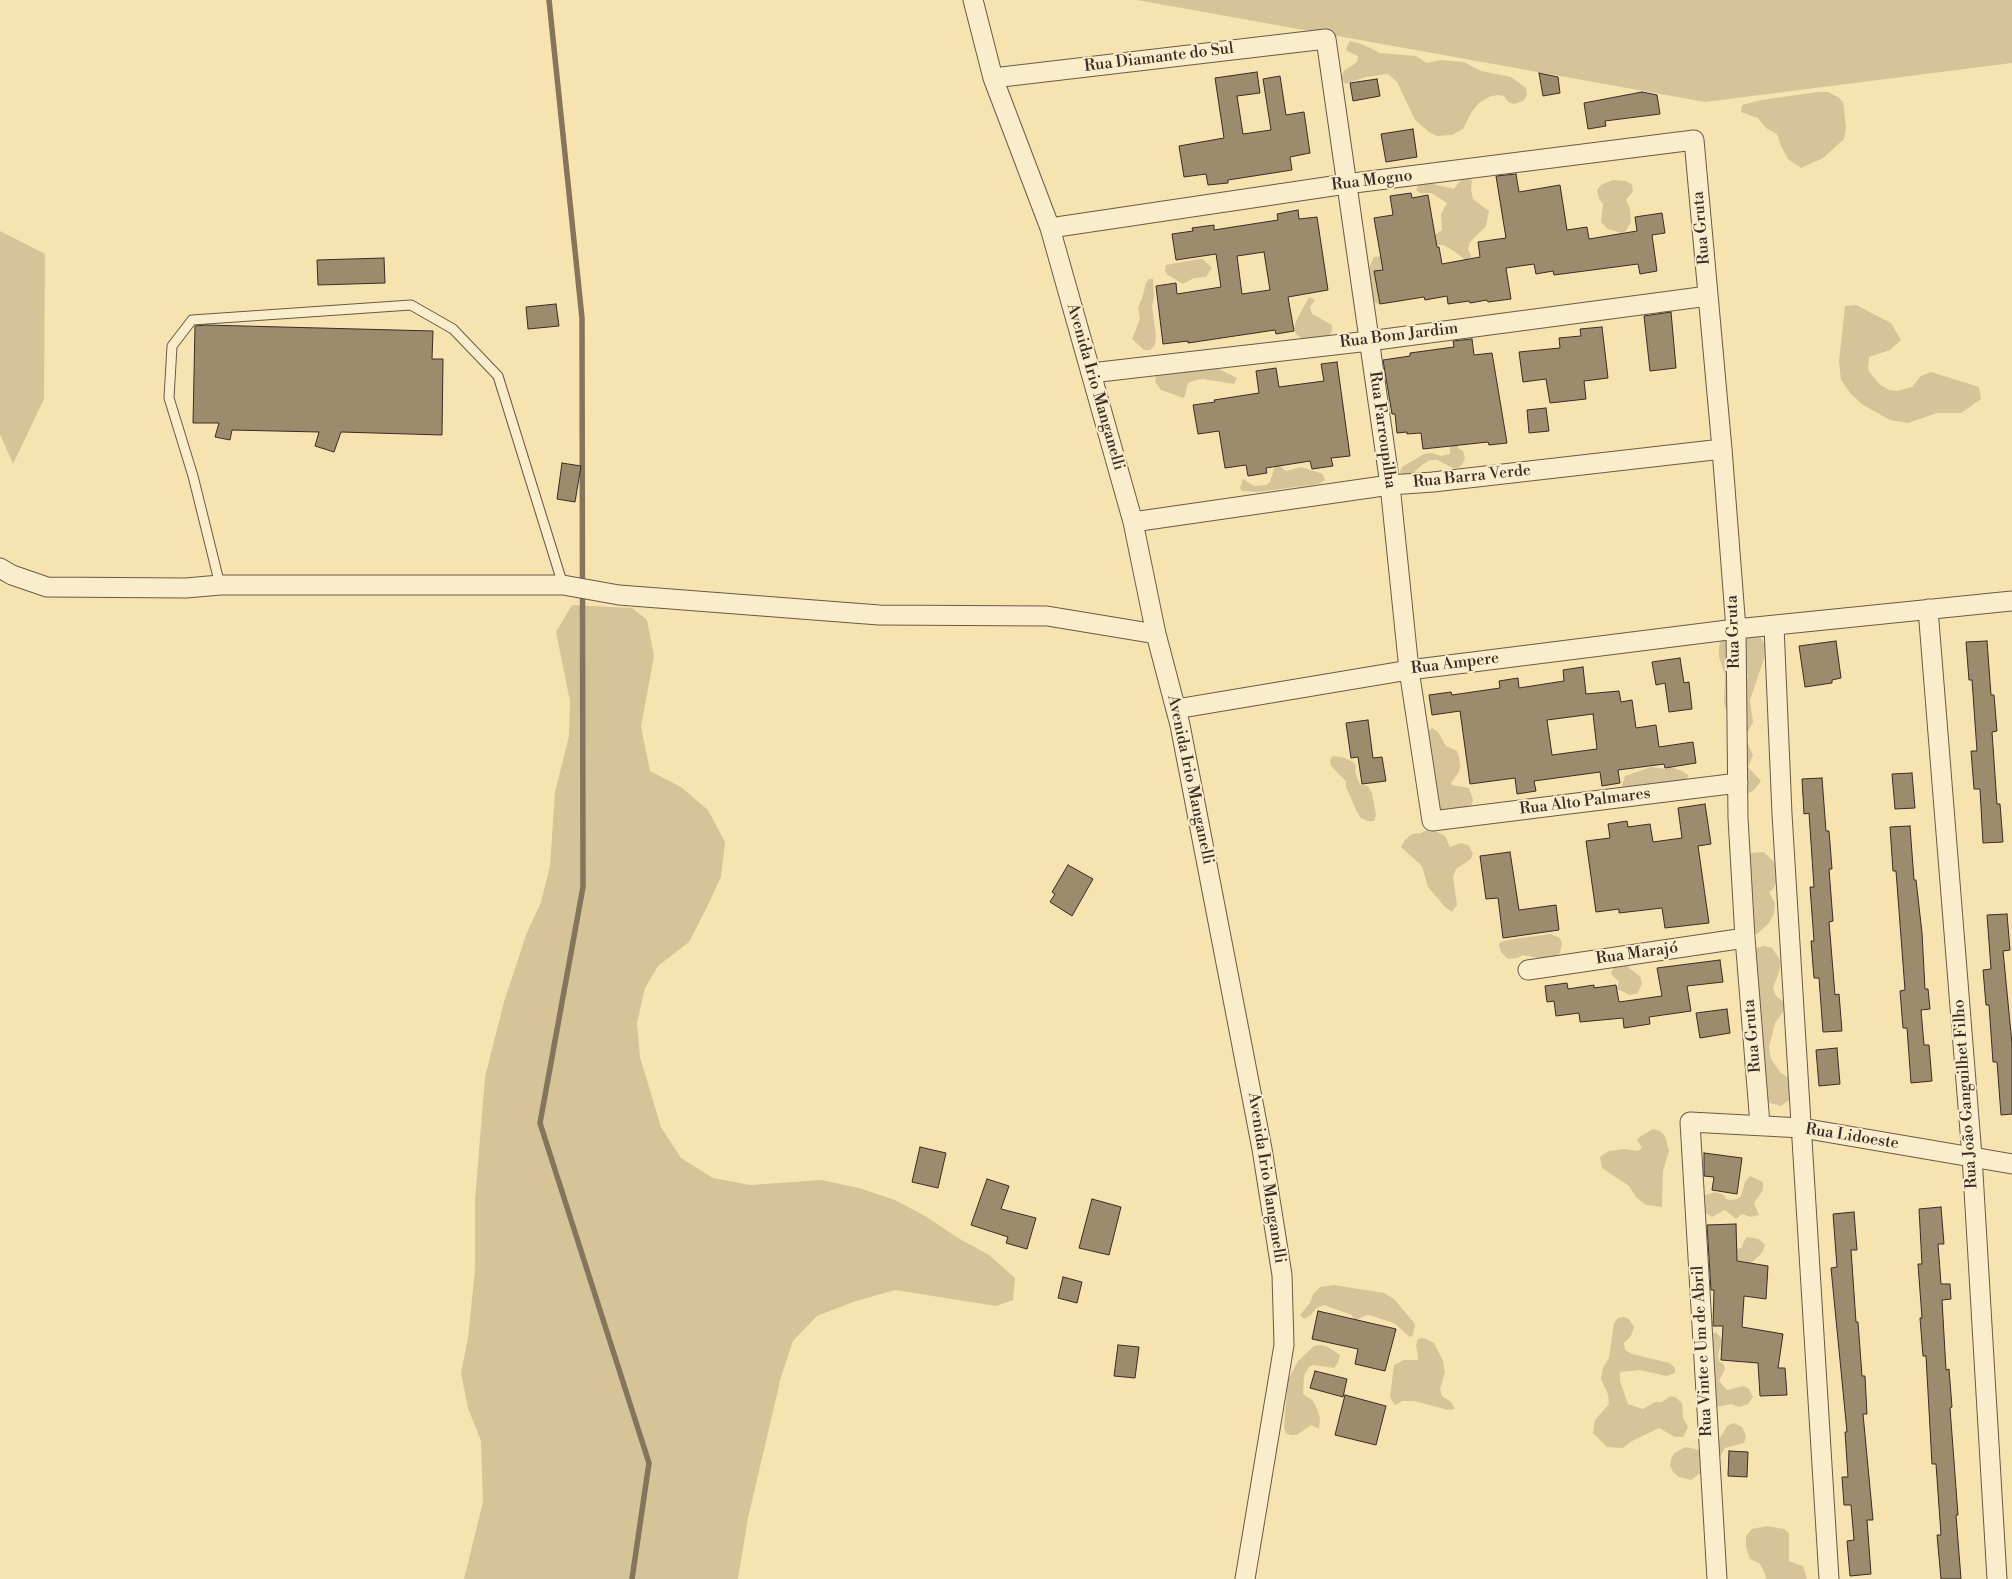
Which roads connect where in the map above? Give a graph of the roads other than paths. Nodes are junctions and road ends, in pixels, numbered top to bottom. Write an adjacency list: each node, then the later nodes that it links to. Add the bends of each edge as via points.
1 (975, 2): 3 (street, Avenida Irio Manganelli)
2 (1326, 39): 3 (street, Rua Diamante do Sul); 5 (street, Rua Farroupilha)
3 (993, 78): 6 (street, Avenida Irio Manganelli)
4 (1694, 140): 5 (street, Rua Mogno); 7 (street, Rua Gruta)
5 (1346, 184): 6 (street, Rua Mogno); 8 (street, Rua Farroupilha)
6 (1050, 228): 9 (street, Avenida Irio Manganelli)
7 (1708, 296): 8 (street, Rua Bom Jardim); 10 (street, Rua Gruta)
8 (1369, 340): 9 (street, Rua Bom Jardim); 11 (street, Rua Farroupilha)
9 (1091, 373): 12 (street, Avenida Irio Manganelli)
10 (1722, 449): 11 (street, Rua Barra Verde); 19 (street, Rua Gruta)
11 (1390, 485): 12 (street, Rua Barra Verde); 21 (street, Rua Farroupilha)
12 (1133, 522): 20 (street, Avenida Irio Manganelli)
13 (0, 568): 14 (street, via 48,587 186,588)
14 (220, 585): 15 (street); 15 (lane, via 170,398 172,346 192,320 411,305 453,329 498,376)
15 (563, 585): 20 (street, via 619,595 879,615 1047,616)
16 (2012, 601): 17 (street, Rua Ampere)
17 (1928, 609): 18 (street, Rua Ampere); 30 (street, Rua João Ganguilhet Filho)
18 (1774, 626): 19 (street, Rua Ampere); 29 (street)
19 (1736, 628): 21 (street, Rua Ampere); 23 (street, Rua Gruta)
20 (1156, 634): 22 (street, Avenida Irio Manganelli)
21 (1409, 670): 22 (street, Rua Ampere); 24 (street, Rua Farroupilha)
22 (1176, 709): 32 (street, Avenida Irio Manganelli, via 1252,1090 1282,1275 1284,1345)
23 (1738, 783): 24 (street, Rua Alto Palmares); 25 (street, Rua Gruta)
24 (1432, 821)
25 (1745, 938): 26 (street, Rua Marajó); 28 (street, Rua Gruta)
26 (1528, 970)
27 (1690, 1122): 28 (street, Rua Lidoeste); 33 (street, Rua Vinte e Um de Abril)
28 (1760, 1125): 29 (street, Rua Lidoeste)
29 (1802, 1128): 30 (street, Rua Lidoeste); 34 (street)
30 (1972, 1156): 31 (street, Rua Lidoeste); 35 (street, Rua João Ganguilhet Filho)
31 (2012, 1164)
32 (1245, 1579)
33 (1717, 1579)
34 (1828, 1579)
35 (1997, 1579)

